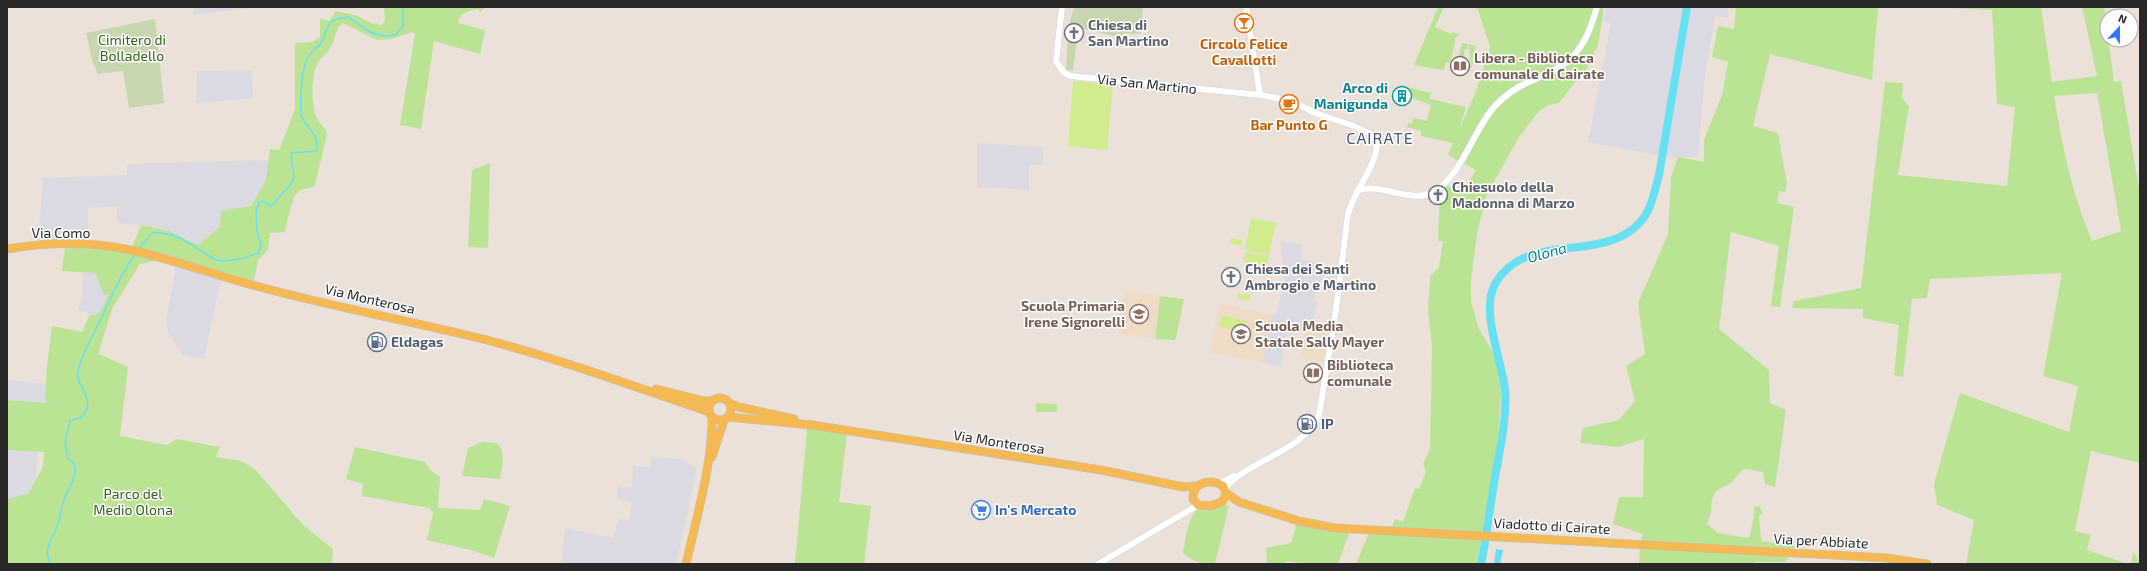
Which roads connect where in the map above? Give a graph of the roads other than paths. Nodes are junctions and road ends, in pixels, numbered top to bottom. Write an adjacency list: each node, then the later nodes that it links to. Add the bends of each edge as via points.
1 (1062, 7): 4 (street, Via San Martino, via 1056,61 1064,73 1071,76)
2 (1246, 7): 4 (street)
3 (1596, 7): 6 (street, via 1584,42 1567,62 1520,85 1502,99 1493,108 1455,169 1436,190 1419,195)
4 (1260, 95): 5 (street, Via San Martino, via 1285,99 1315,114 1371,134 1377,140 1377,151)
5 (1364, 179): 6 (street); 7 (street)
6 (1370, 189): 7 (street)
7 (1358, 190): 17 (street, via 1352,199 1348,214 1319,415 1311,427 1292,444 1233,479)
8 (116, 247): 9 (main road, Via Como, via 62,243); 10 (main road, Via Monterosa, via 256,286 490,341)
9 (7, 249)
10 (618, 380): 11 (main road, Via Monterosa); 13 (main road, Via Monterosa)
11 (712, 401): 12 (main road, via 721,398); 13 (main road)
12 (729, 403): 14 (main road, via 730,412); 15 (main road, Via Monterosa)
13 (711, 415): 14 (main road); 16 (main road, via 712,430)
14 (726, 418): 15 (main road, Via Monterosa); 16 (main road)
15 (812, 424): 18 (main road, Via Monterosa, via 1101,470 1182,487)
16 (703, 487): 22 (main road)
17 (1223, 489): 18 (main road, via 1209,482); 19 (main road); 20 (main road, via 1232,499)
18 (1195, 496): 19 (main road, via 1212,506); 23 (street, via 1184,511)
19 (1223, 502): 20 (main road)
20 (1259, 509): 21 (main road, Viadotto di Cairate, via 1323,526)
21 (1712, 548): 24 (main road, Via per Abbiate, via 1887,558)
22 (686, 564)
23 (1098, 564)
24 (1927, 564)

